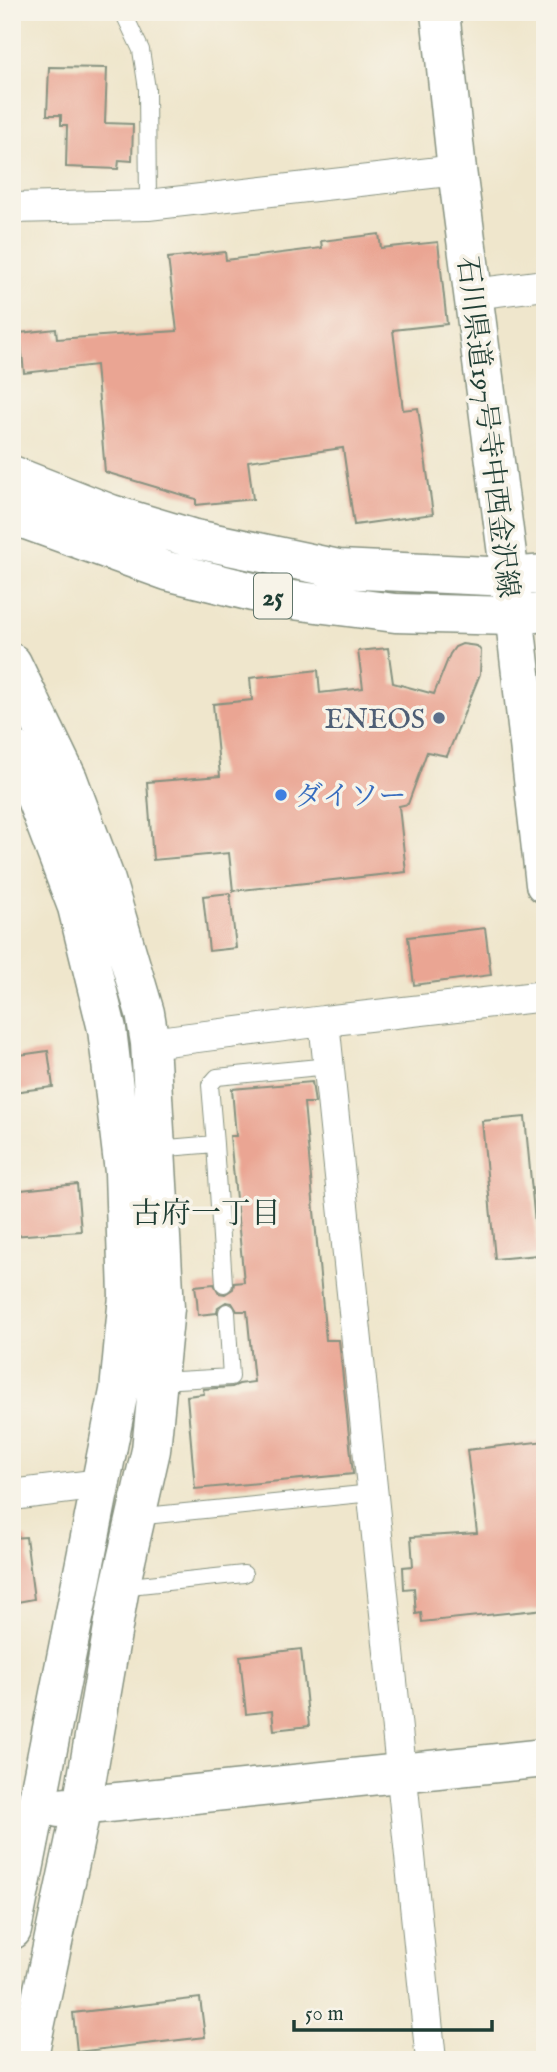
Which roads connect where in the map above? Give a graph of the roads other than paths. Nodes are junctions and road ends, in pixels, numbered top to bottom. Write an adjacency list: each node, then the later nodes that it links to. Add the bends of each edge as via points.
1 (122, 12): 4 (lane, via 141,51 147,89)
2 (440, 12): 3 (street, 石川県道197号寺中西金沢線)
3 (457, 170): 4 (street); 7 (street, 石川県道197号寺中西金沢線)
4 (148, 205): 5 (street)
5 (12, 208)
6 (545, 285): 7 (street)
7 (473, 294): 9 (street, 石川県道197号寺中西金沢線)
8 (19, 507): 9 (street, 25, via 111,514 191,538 339,569); 10 (street, 25, via 167,571 277,598 395,613)
9 (527, 575): 10 (street, 石川県道197号寺中西金沢線)
10 (529, 614): 14 (street, 石川県道197号寺中西金沢線)
11 (12, 663): 17 (street, via 68,779 106,881)
12 (12, 748): 13 (street)
13 (22, 791): 24 (street, via 77,907 107,1030 124,1172 128,1296 119,1391)
14 (545, 884)
15 (545, 996): 16 (street)
16 (324, 1021): 17 (street); 18 (street)
17 (150, 1044): 20 (street)
18 (329, 1066): 19 (lane, via 217,1077 210,1085); 25 (street)
19 (215, 1144): 20 (lane); 21 (lane)
20 (156, 1149): 23 (street, via 165,1308)
21 (224, 1283)
22 (227, 1312): 23 (lane, via 232,1377)
23 (158, 1381): 27 (street, via 150,1450)
24 (101, 1484): 26 (street); 33 (street)
25 (372, 1493): 27 (lane); 31 (street)
26 (12, 1495)
27 (135, 1517): 29 (street)
28 (244, 1574): 29 (lane)
29 (120, 1587): 32 (street)
30 (545, 1758): 31 (street)
31 (400, 1774): 32 (street); 36 (street)
32 (82, 1806): 33 (street); 35 (street)
33 (24, 1812): 34 (street)
34 (12, 1930)
35 (27, 2060)
36 (431, 2060)

